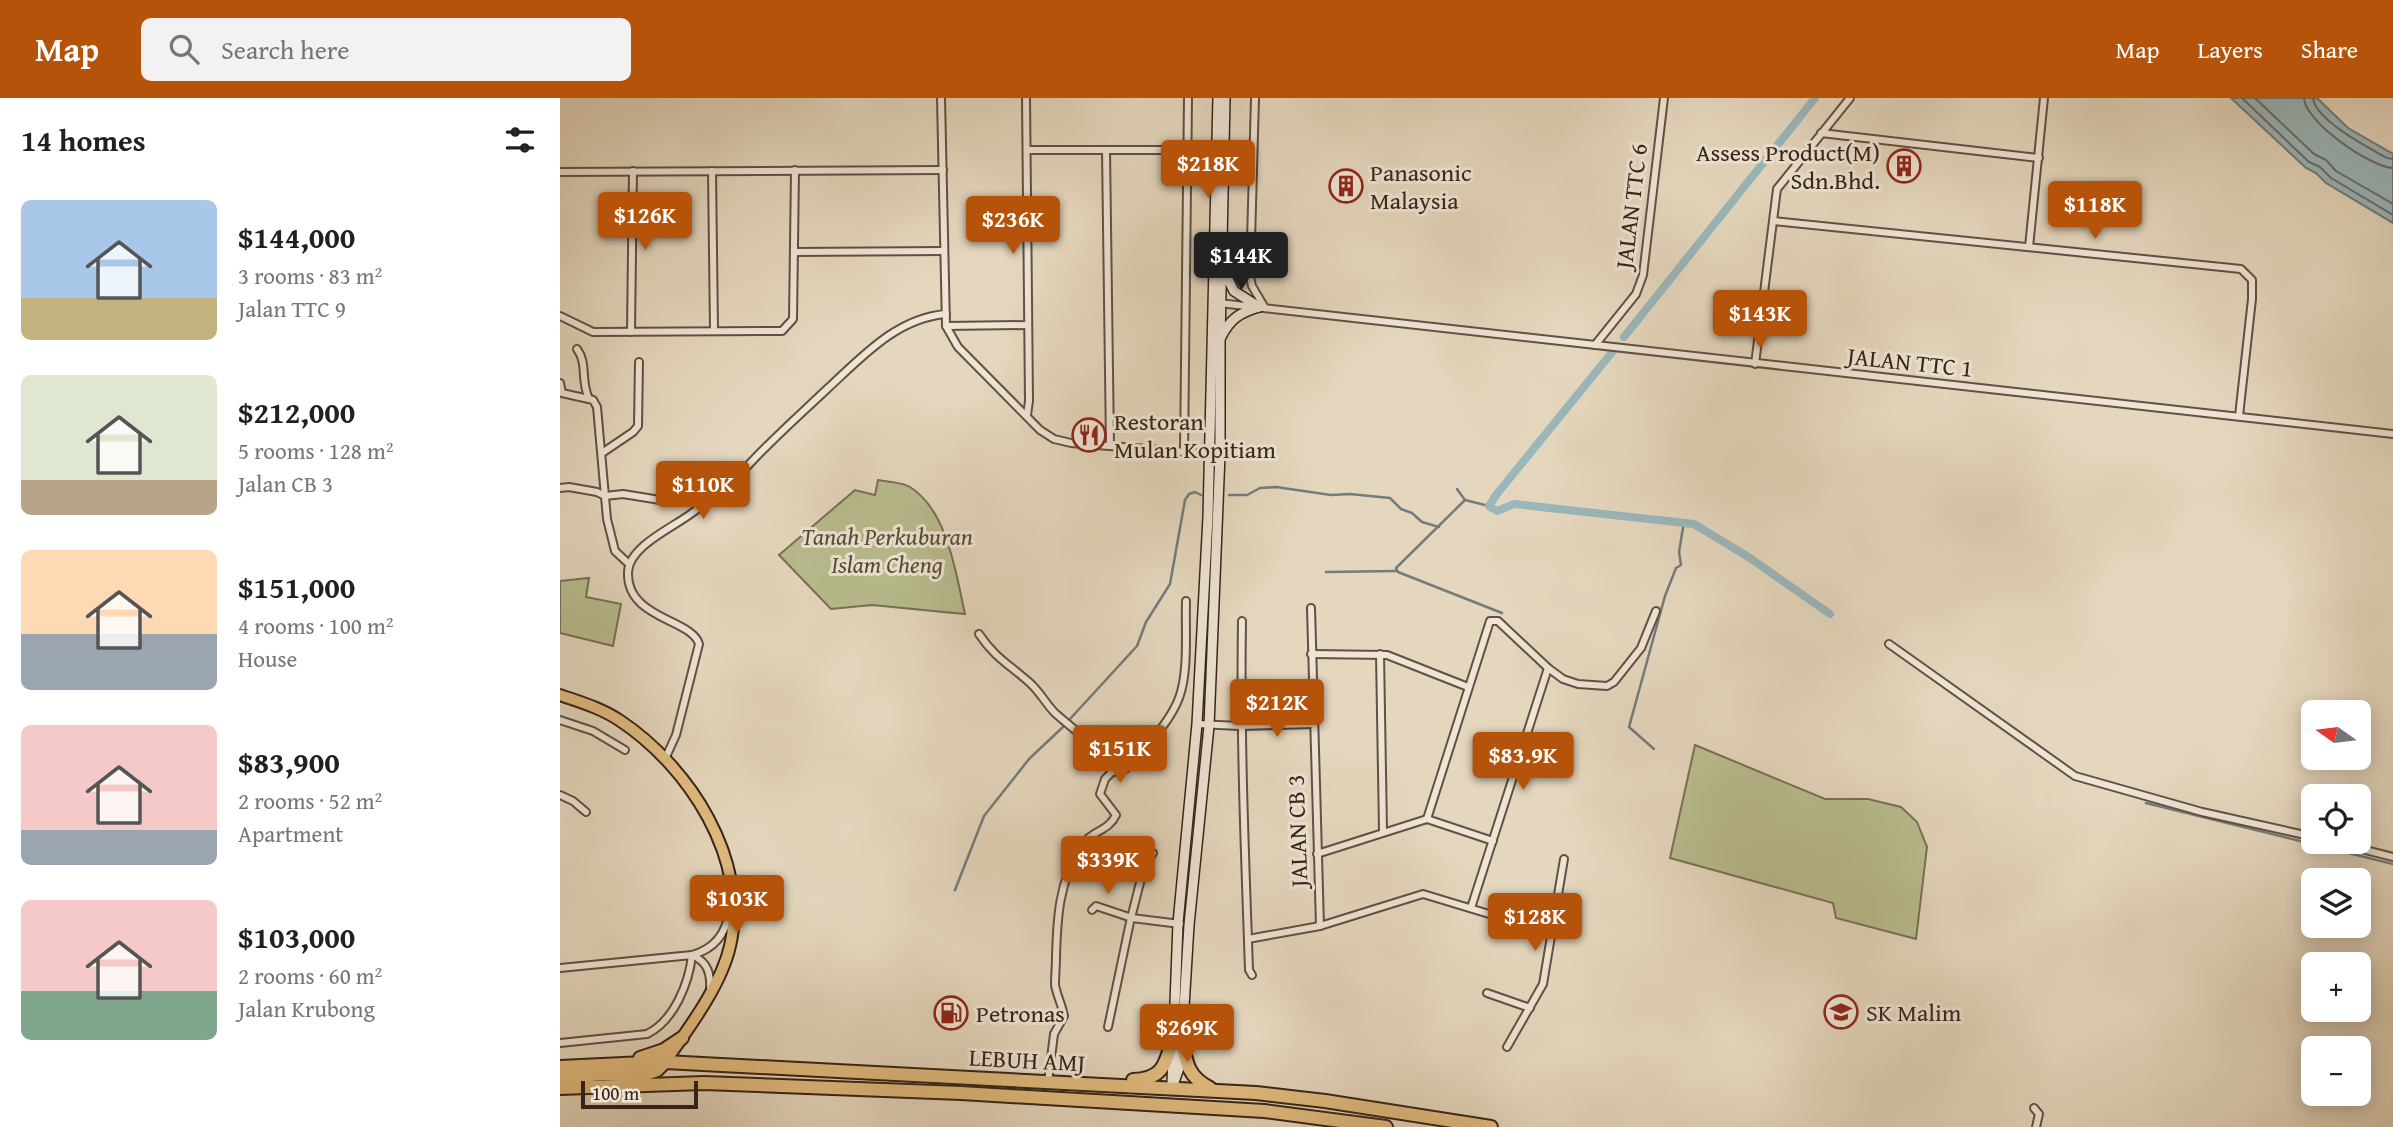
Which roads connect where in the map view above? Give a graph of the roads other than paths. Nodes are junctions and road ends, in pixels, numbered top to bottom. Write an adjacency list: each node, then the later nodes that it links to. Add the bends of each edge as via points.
1 (941, 98): 17 (street)
2 (1026, 98): 11 (street)
3 (1188, 98): 13 (street)
4 (1216, 98): 14 (main road)
5 (1225, 98): 25 (main road)
6 (1255, 98): 27 (street, via 1250,277)
7 (1664, 98): 35 (street, JALAN TTC 6, via 1643,275 1636,294)
8 (1850, 98): 10 (street)
9 (2044, 98): 15 (street)
10 (1821, 132): 15 (street); 21 (street, via 1777,189)
11 (1027, 150): 12 (street); 30 (street)
12 (1106, 150): 13 (street); 44 (street)
13 (1187, 150): 14 (street); 46 (street)
14 (1217, 150): 26 (main road)
15 (2039, 158): 22 (street)
16 (795, 170): 17 (street); 19 (street); 24 (street)
17 (943, 170): 23 (street)
18 (632, 171): 19 (street); 20 (street); 33 (street)
19 (712, 171): 32 (street)
20 (560, 172)
21 (1774, 221): 22 (street); 38 (street)
22 (2029, 247): 42 (street, via 2241,269 2252,280 2252,299)
23 (944, 251): 24 (street); 28 (street)
24 (794, 252): 32 (street, via 793,319 788,326 782,331)
25 (1222, 265): 26 (main road); 27 (main road, via 1234,291)
26 (1217, 303): 27 (street, JALAN TTC 1); 34 (main road); 47 (main road)
27 (1262, 308): 34 (main road, via 1235,316); 35 (street, JALAN TTC 1)
28 (946, 314): 31 (street); 52 (street, via 929,315 874,345 729,485 655,536)
29 (560, 316): 33 (street, via 593,332)
30 (1027, 325): 31 (street); 41 (street)
31 (946, 327): 41 (street, via 958,347)
32 (714, 331): 33 (street)
33 (631, 332)
34 (1220, 339): 48 (main road)
35 (1595, 345): 38 (street, JALAN TTC 1)
36 (577, 349): 40 (street)
37 (639, 362): 45 (street, via 638,426)
38 (1755, 363): 42 (street, JALAN TTC 1)
39 (560, 383): 40 (street, via 562,393)
40 (589, 399): 45 (street, via 597,407)
41 (1027, 415): 44 (street, via 1054,439)
42 (2239, 416): 43 (street, JALAN TTC 1)
43 (2393, 434)
44 (1110, 446): 46 (street)
45 (602, 453): 50 (street)
46 (1184, 453): 47 (street)
47 (1209, 454): 48 (street); 65 (main road)
48 (1220, 454): 67 (main road)
49 (560, 488): 50 (street)
50 (605, 496): 51 (street); 52 (street, via 615,551)
51 (660, 500)
52 (629, 564): 70 (street, via 628,581 641,603 690,632 699,644 676,735)
53 (1186, 601): 71 (street, via 1179,699 1132,764 1124,771)
54 (1311, 608): 59 (street, JALAN CB 3)
55 (1656, 611): 61 (street, via 1641,648 1611,685 1578,684)
56 (1242, 621): 68 (street)
57 (979, 634): 71 (street, via 992,652 1088,742)
58 (1889, 644): 76 (street, via 2075,776)
59 (1311, 654): 60 (street); 66 (street, JALAN CB 3)
60 (1380, 654): 62 (street); 75 (street)
61 (1548, 668): 62 (street, via 1498,621 1490,621); 77 (street)
62 (1468, 687): 74 (street)
63 (560, 695): 70 (main road, via 619,720)
64 (560, 720): 69 (street, via 593,731)
65 (1197, 724): 67 (street); 87 (main road)
66 (1313, 724): 68 (street); 80 (street, JALAN CB 3)
67 (1209, 726): 68 (street); 88 (main road)
68 (1240, 726): 91 (street)
69 (625, 750)
70 (665, 759): 83 (main road, via 710,823)
71 (1112, 772): 108 (street, via 1100,794 1116,815 1107,828 1088,837 1060,894 1055,982 1065,1016 1054,1034)
72 (560, 795): 73 (street)
73 (586, 812)
74 (1427, 819): 75 (street); 77 (street)
75 (1383, 831): 80 (street)
76 (2301, 834)
77 (1493, 841): 84 (street)
78 (2371, 851): 81 (street)
79 (1153, 853): 86 (street, via 1144,867)
80 (1317, 854): 89 (street, JALAN CB 3)
81 (2393, 857)
82 (1564, 859): 90 (street)
83 (731, 878): 92 (street, via 724,931 709,949); 95 (main road, via 732,937)
84 (1471, 908): 89 (street, via 1423,894); 90 (street)
85 (1092, 910): 86 (street, via 1096,906)
86 (1132, 918): 87 (street); 98 (street)
87 (1178, 923): 88 (street); 100 (main road)
88 (1189, 925): 100 (main road)
89 (1320, 926): 91 (street)
90 (1552, 933): 97 (street, via 1543,984)
91 (1248, 939): 94 (street)
92 (692, 955): 93 (street); 95 (street, via 706,964); 101 (street, via 688,978 656,1030)
93 (560, 968)
94 (1252, 975)
95 (710, 992): 99 (main road)
96 (1487, 993): 97 (street)
97 (1530, 1008): 102 (street)
98 (1108, 1027)
99 (682, 1038): 103 (main road); 104 (highway, via 645,1058); 105 (highway, via 684,1058)
100 (1177, 1040): 110 (highway, via 1163,1067 1152,1077); 112 (main road); 113 (highway, via 1191,1074)
101 (560, 1044)
102 (1507, 1047)
103 (665, 1062): 104 (highway, LEBUH AMJ); 105 (highway, LEBUH AMJ); 107 (highway, via 646,1074); 109 (highway, via 682,1076)
104 (609, 1063): 106 (highway, LEBUH AMJ)
105 (695, 1063): 108 (highway, LEBUH AMJ)
106 (560, 1067)
107 (560, 1078)
108 (1048, 1082): 110 (highway, LEBUH AMJ)
109 (704, 1083): 111 (highway, LEBUH AMJ); 114 (highway, LEBUH AMJ)
110 (1095, 1084): 112 (highway, LEBUH AMJ)
111 (560, 1088)
112 (1172, 1088): 113 (highway, LEBUH AMJ); 114 (highway, via 1158,1099 1123,1098); 116 (highway, via 1192,1101 1284,1107)
113 (1217, 1091): 118 (highway, LEBUH AMJ, via 1325,1101)
114 (1107, 1103): 116 (highway, LEBUH AMJ)
115 (2034, 1108): 119 (street, via 2039,1114)
116 (1309, 1116): 117 (highway, LEBUH AMJ)
117 (1386, 1127)
118 (1491, 1127)
119 (2036, 1127)

